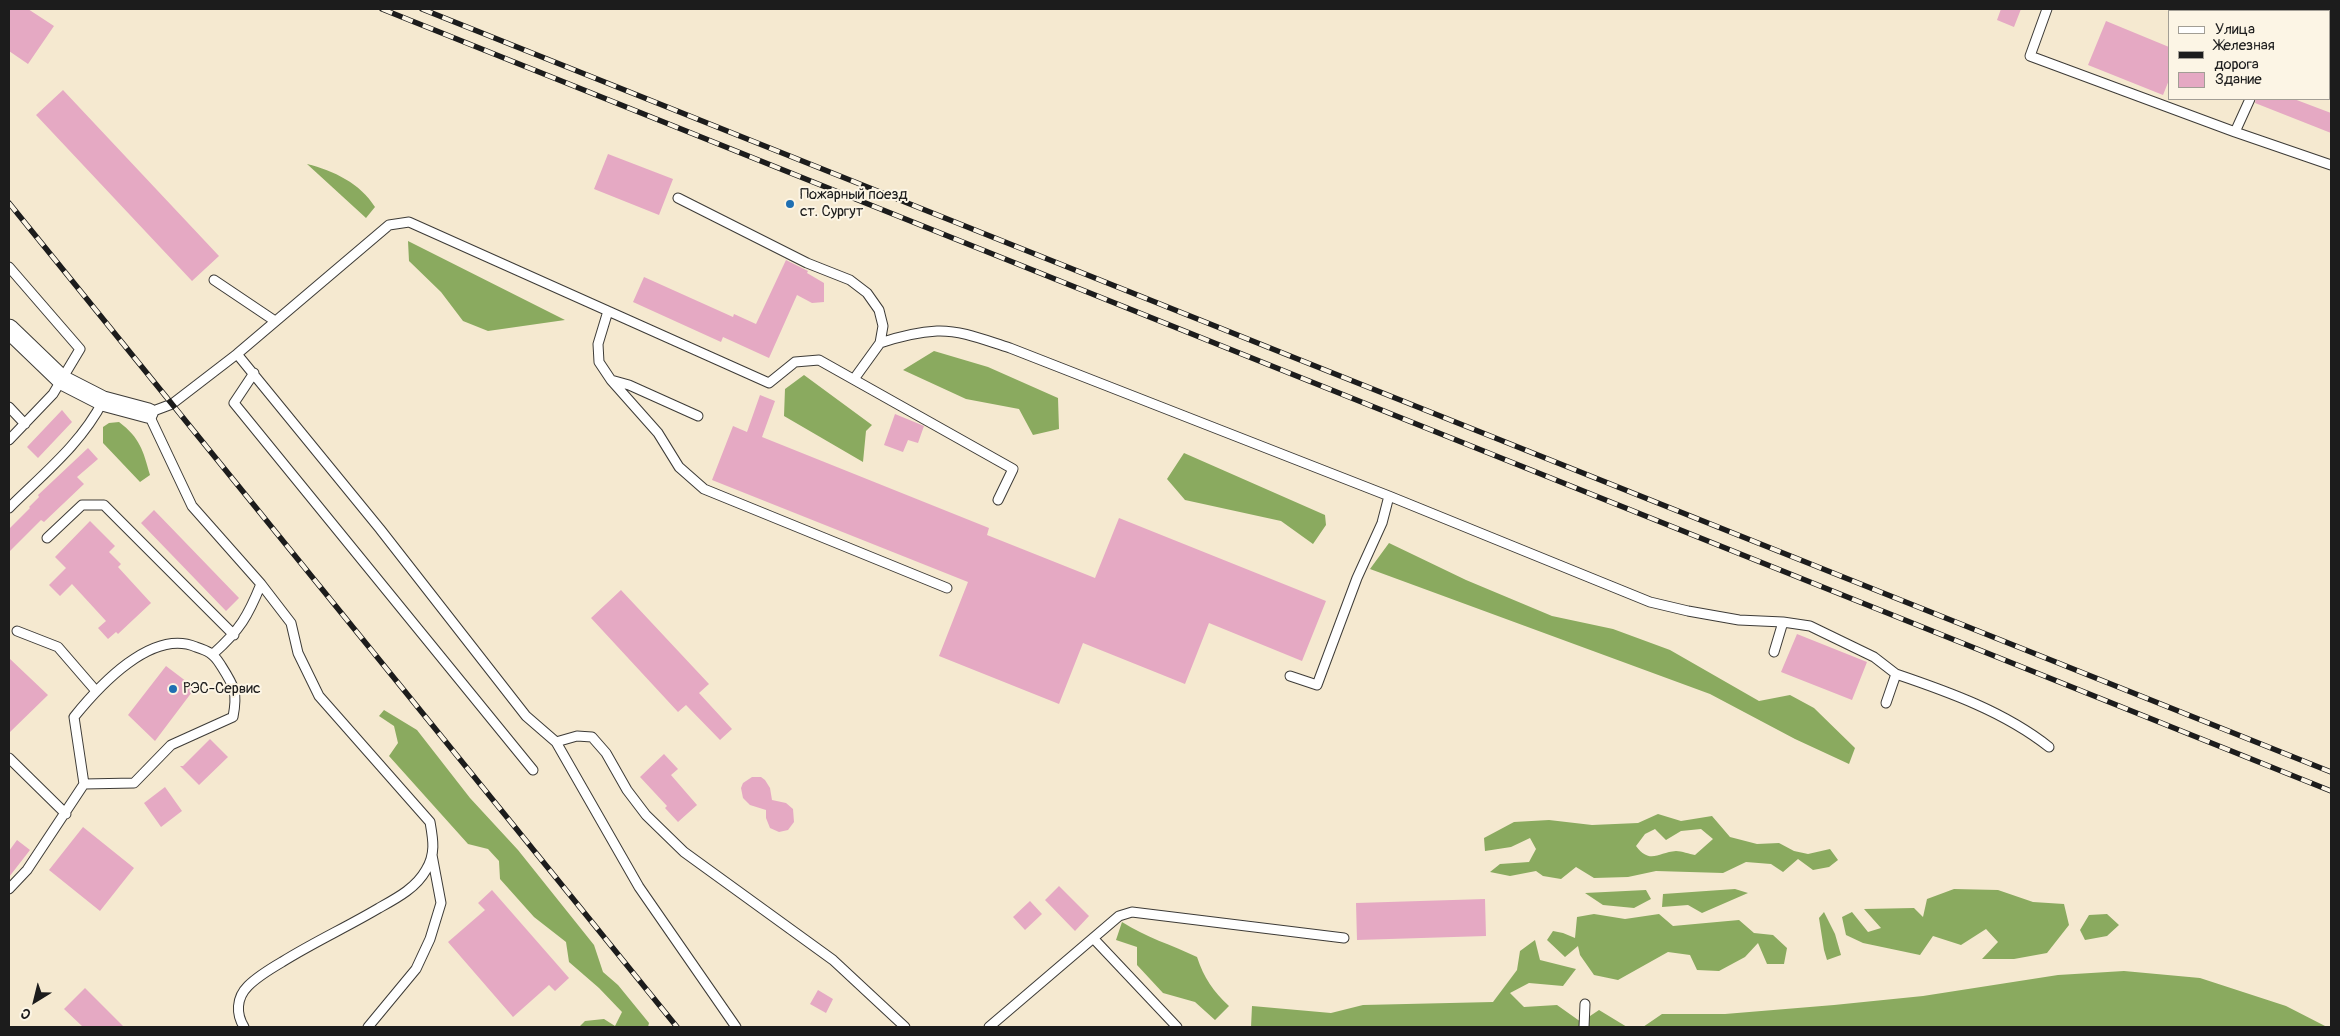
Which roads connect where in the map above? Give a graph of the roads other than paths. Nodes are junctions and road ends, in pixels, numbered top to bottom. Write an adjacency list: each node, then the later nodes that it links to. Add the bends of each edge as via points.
1 (2047, 9): 5 (lane, via 2030,56)
2 (2331, 54): 3 (lane)
3 (2330, 61)
4 (2250, 100): 5 (lane)
5 (2235, 132): 6 (lane)
6 (2331, 165)
7 (678, 198): 13 (lane, via 807,263 850,280 867,293 879,310 883,326)
8 (9, 267): 17 (lane, via 80,349)
9 (214, 280): 11 (lane)
10 (608, 311): 11 (lane, via 409,222 389,225); 16 (lane, via 770,383 795,362 820,360); 18 (lane, via 598,344 599,362)
11 (276, 321): 14 (lane)
12 (9, 329): 17 (street)
13 (880, 343): 16 (lane); 25 (lane, via 938,331 966,335 1019,352)
14 (237, 354): 15 (lane); 21 (lane, via 172,404)
15 (254, 373): 40 (lane, via 526,716); 43 (lane, via 234,403)
16 (854, 379): 26 (lane, via 1013,469)
17 (62, 380): 19 (street); 23 (lane)
18 (611, 380): 22 (lane, via 630,385); 30 (lane, via 658,433 679,466 704,489)
19 (103, 400): 21 (street); 27 (lane, via 94,419 76,442)
20 (9, 408): 23 (lane)
21 (148, 413): 29 (lane, via 192,506)
22 (698, 416)
23 (25, 424): 24 (lane)
24 (9, 440)
25 (1390, 496): 31 (lane, via 1650,602 1739,620); 37 (lane, via 1317,685)
26 (998, 500)
27 (9, 508)
28 (48, 538): 33 (lane, via 82,505 104,505)
29 (261, 584): 33 (lane, via 248,615); 46 (lane, via 292,623 298,654 319,696 430,822 434,845)
30 (947, 588)
31 (1783, 622): 34 (lane); 36 (lane, via 1810,626 1874,657)
32 (17, 631): 38 (lane, via 58,648)
33 (234, 635): 35 (lane)
34 (1774, 652)
35 (214, 654): 38 (lane, via 188,643 160,645 122,668); 44 (lane, via 237,698 234,717 171,745 134,783)
36 (1896, 674): 39 (lane); 41 (lane, via 1948,692 2029,731)
37 (1290, 676)
38 (96, 690): 44 (lane, via 74,717)
39 (1886, 703)
40 (556, 742): 53 (lane, via 639,888); 54 (lane, via 577,736 592,737 646,815 684,852 833,960)
41 (2049, 747)
42 (9, 758): 45 (lane)
43 (533, 770)
44 (84, 784): 45 (lane)
45 (66, 814): 47 (lane, via 27,870)
46 (432, 854): 51 (lane, via 427,870 406,892 303,949 247,986 240,998 238,1016); 52 (lane, via 441,904 430,939 416,969)
47 (9, 889)
48 (1093, 938): 49 (lane, via 1119,916 1132,912); 55 (lane); 56 (lane)
49 (1344, 938)
50 (1585, 1004): 57 (lane)
51 (244, 1027)
52 (368, 1027)
53 (736, 1027)
54 (905, 1027)
55 (989, 1027)
56 (1177, 1027)
57 (1584, 1027)

